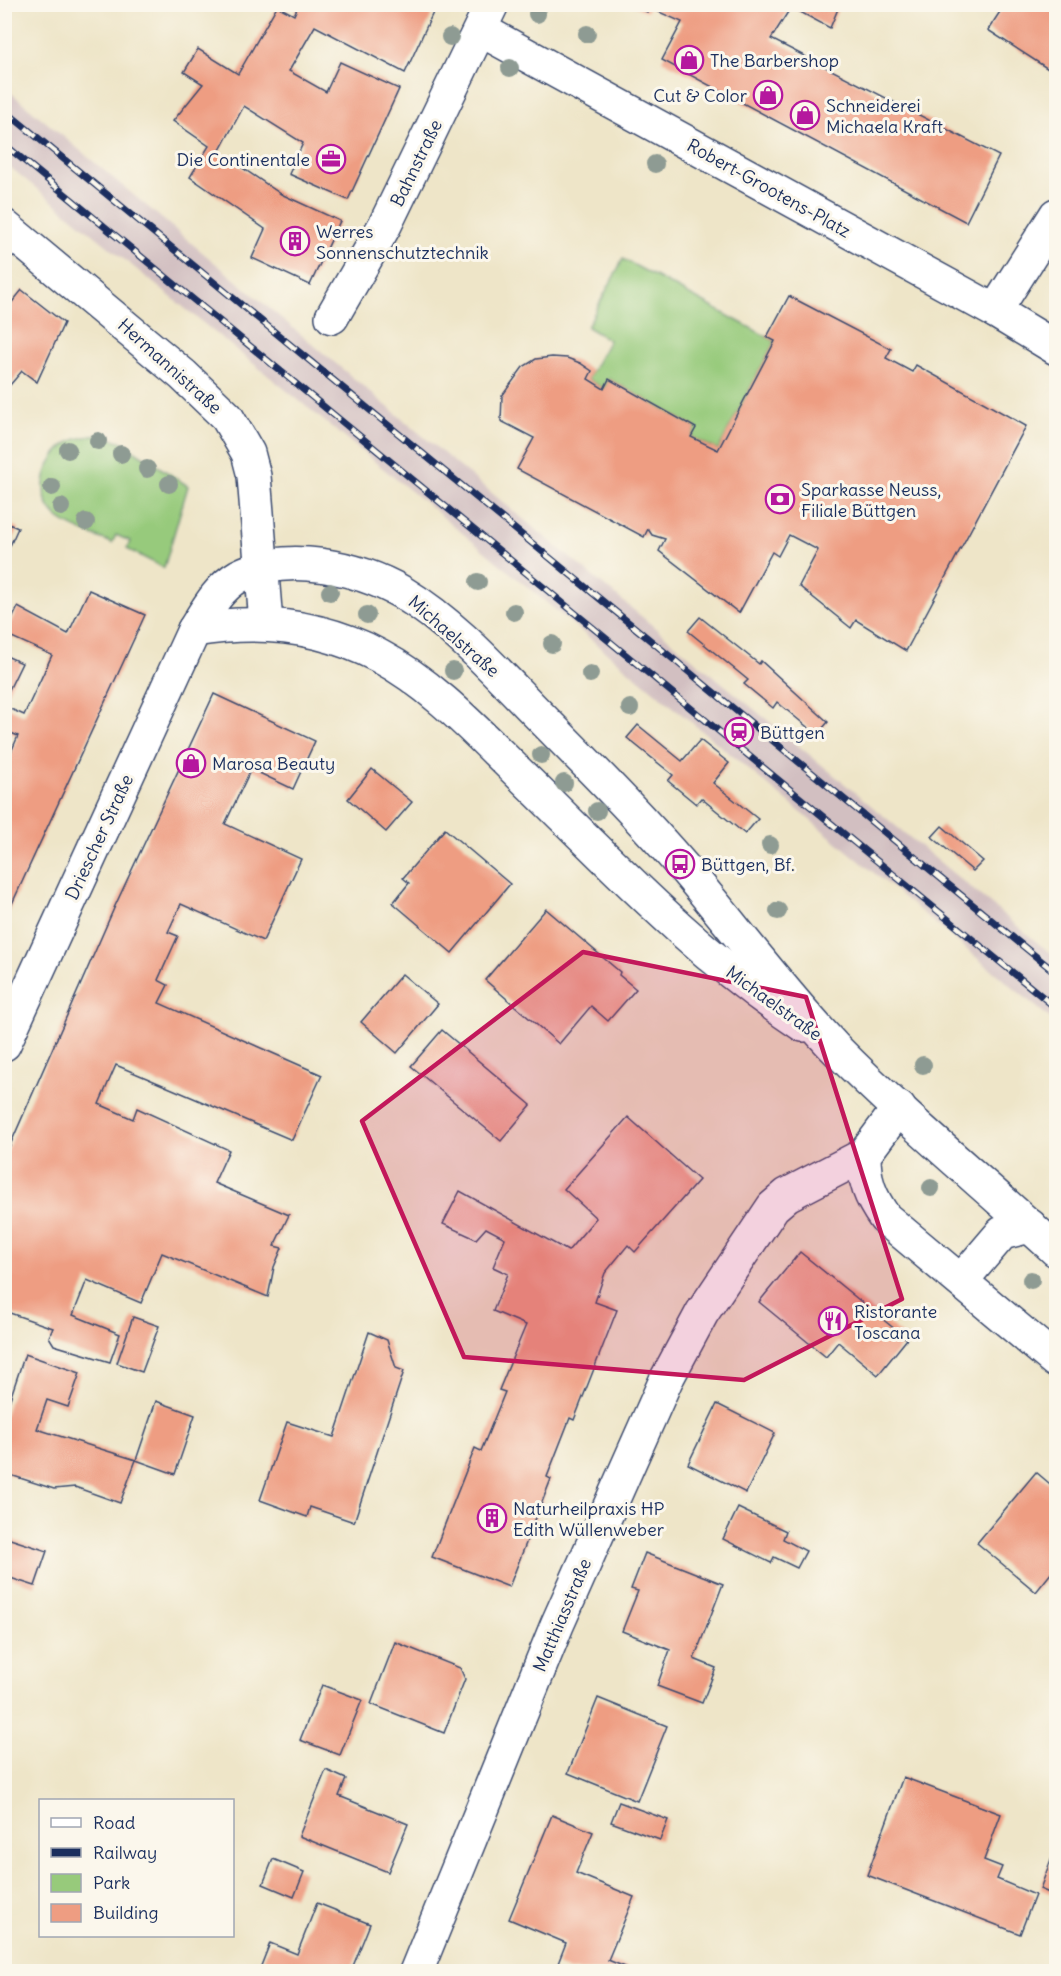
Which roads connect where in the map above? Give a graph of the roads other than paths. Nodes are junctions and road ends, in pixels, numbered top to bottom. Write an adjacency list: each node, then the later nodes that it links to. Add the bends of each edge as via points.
1 (486, 17): 4 (street, Robert-Grootens-Platz); 5 (street, Bahnstraße, via 385,225)
2 (1056, 215): 4 (street)
3 (4, 225): 7 (street, Hermannistraße, via 157,352 227,417 248,453 254,476)
4 (995, 311): 6 (street, Robert-Grootens-Platz)
5 (332, 317)
6 (1056, 348)
7 (263, 568): 8 (street, Hermannistraße); 9 (street, Michaelstraße, via 239,576 228,585); 11 (street, Michaelstraße, via 319,565 374,580 403,593 440,621 478,653 595,772 680,864)
8 (266, 623): 9 (street, Michaelstraße); 11 (street, Michaelstraße, via 299,628 360,647 410,675 494,750 691,941 758,996)
9 (194, 630): 10 (street, Driescher Straße)
10 (4, 1044)
11 (834, 1046): 12 (street, Michaelstraße)
12 (898, 1108): 13 (street); 14 (street, Michaelstraße)
13 (864, 1155): 16 (street, via 867,1188 885,1218); 18 (street, Matthiasstraße, via 787,1195 773,1207 684,1345 557,1626)
14 (1030, 1226): 15 (street, Michaelstraße); 16 (street, via 1002,1233)
15 (1056, 1250)
16 (961, 1281): 17 (street)
17 (1056, 1361)
18 (416, 1971)

